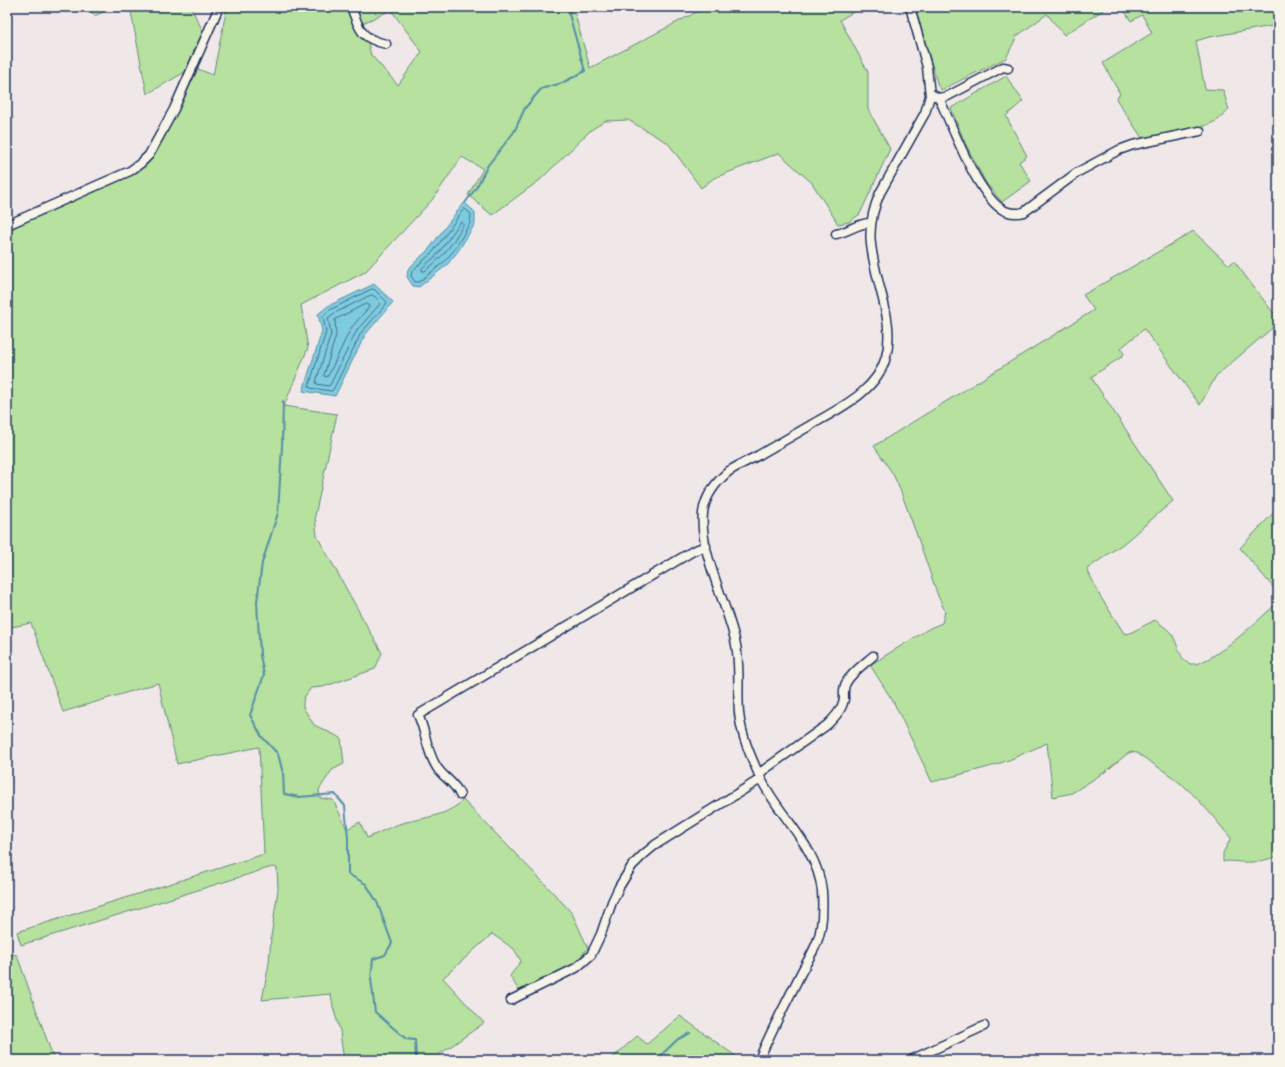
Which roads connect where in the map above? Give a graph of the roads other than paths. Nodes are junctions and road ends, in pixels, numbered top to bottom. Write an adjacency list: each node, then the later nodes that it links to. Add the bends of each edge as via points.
1 (219, 7): 10 (street, via 174,109 152,150 141,163 130,171)
2 (351, 7): 4 (street, via 361,32 371,40)
3 (910, 7): 6 (street, via 927,67)
4 (386, 44)
5 (1008, 68): 7 (street, via 1003,67 948,96)
6 (930, 96): 7 (street); 9 (street, via 925,113 882,188)
7 (939, 98): 8 (street, via 983,187 1000,208 1018,214 1078,172 1119,150)
8 (1200, 131)
9 (870, 223): 11 (street); 12 (street, via 871,248 885,306 888,332 888,345 882,367 868,387 842,407 736,467 719,480 709,494 703,512)
10 (7, 225)
11 (836, 234)
12 (706, 546): 14 (street, via 735,640 739,664 740,723); 15 (street, via 693,551 418,715 427,747 436,766)
13 (873, 656): 14 (street, via 846,684 837,716 796,749 761,772)
14 (760, 777): 16 (street, via 655,845 638,860 618,887 594,950 585,961); 18 (street, via 815,862 822,906 817,942)
15 (460, 795)
16 (511, 1000)
17 (984, 1026): 19 (street)
18 (759, 1060)
19 (911, 1060)

